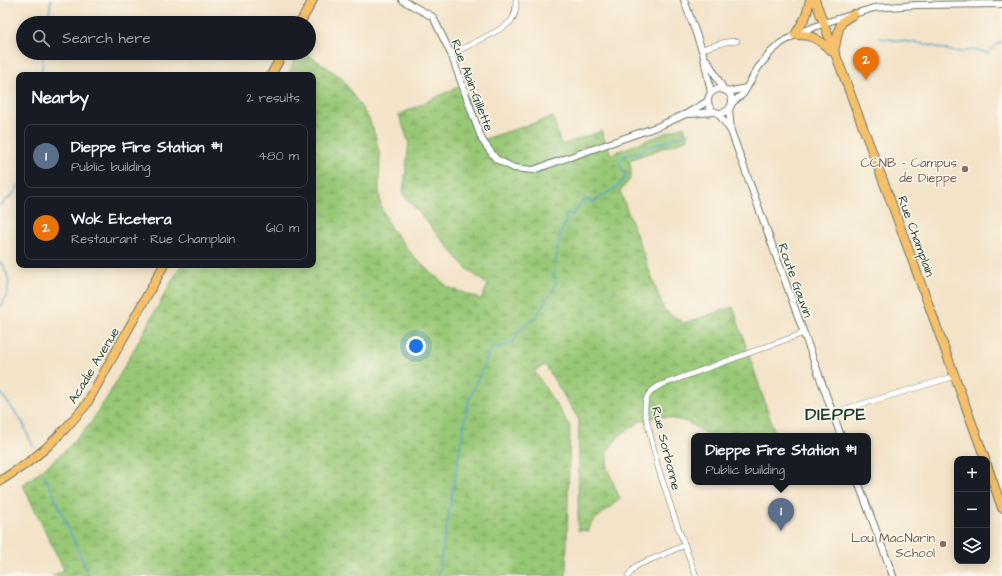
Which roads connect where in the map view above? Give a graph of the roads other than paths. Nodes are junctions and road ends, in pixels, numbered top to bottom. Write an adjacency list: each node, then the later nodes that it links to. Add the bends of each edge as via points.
1 (313, 0): 10 (main road)
2 (402, 0): 16 (street, Rue Alain-Gillette, via 433,17)
3 (516, 0): 16 (street, via 516,12 511,21)
4 (684, 0): 14 (street)
5 (810, 0): 12 (main road, via 806,16)
6 (815, 0): 11 (main road, Rue Champlain)
7 (916, 2): 8 (street); 9 (street, via 874,8)
8 (1002, 4)
9 (854, 14): 11 (street); 15 (main road, via 843,21 839,28)
10 (304, 16)
11 (824, 23): 12 (street); 15 (main road, Rue Champlain)
12 (795, 35): 15 (main road, via 806,34 815,38); 19 (street, via 770,53)
13 (737, 42): 14 (street, via 726,42)
14 (702, 51): 20 (street); 21 (street)
15 (834, 53): 29 (main road, Rue Champlain)
16 (451, 54): 25 (street, Rue Alain-Gillette, via 482,140 496,159 514,168 533,170)
17 (279, 60): 18 (main road)
18 (273, 72)
19 (746, 88): 20 (street); 23 (street)
20 (726, 91): 21 (street, via 717,90); 23 (street, via 730,95)
21 (711, 93): 22 (street)
22 (708, 101): 24 (street, via 710,109); 25 (street, Rue Alain-Gillette)
23 (731, 106): 24 (street, via 724,113); 26 (street, Route Gauvin)
24 (715, 112): 25 (street, Rue Alain-Gillette); 26 (street, Route Gauvin)
25 (686, 114)
26 (731, 131): 28 (street, Route Gauvin)
27 (162, 268): 34 (main road, Acadie Avenue, via 86,405 46,448)
28 (804, 333): 30 (street, Route Gauvin); 37 (street, Rue Sorbonne, via 660,385 652,389 647,396 644,404 645,413 658,467)
29 (956, 376): 30 (street); 32 (main road, Rue Champlain)
30 (832, 412): 31 (street, Route Gauvin)
31 (840, 433)
32 (984, 456)
33 (990, 474): 36 (main road)
34 (0, 481)
35 (859, 485): 40 (street)
36 (1002, 508)
37 (685, 545): 38 (street, via 636,566); 39 (street, Rue Sorbonne)
38 (628, 576)
39 (696, 576)
40 (893, 576)

